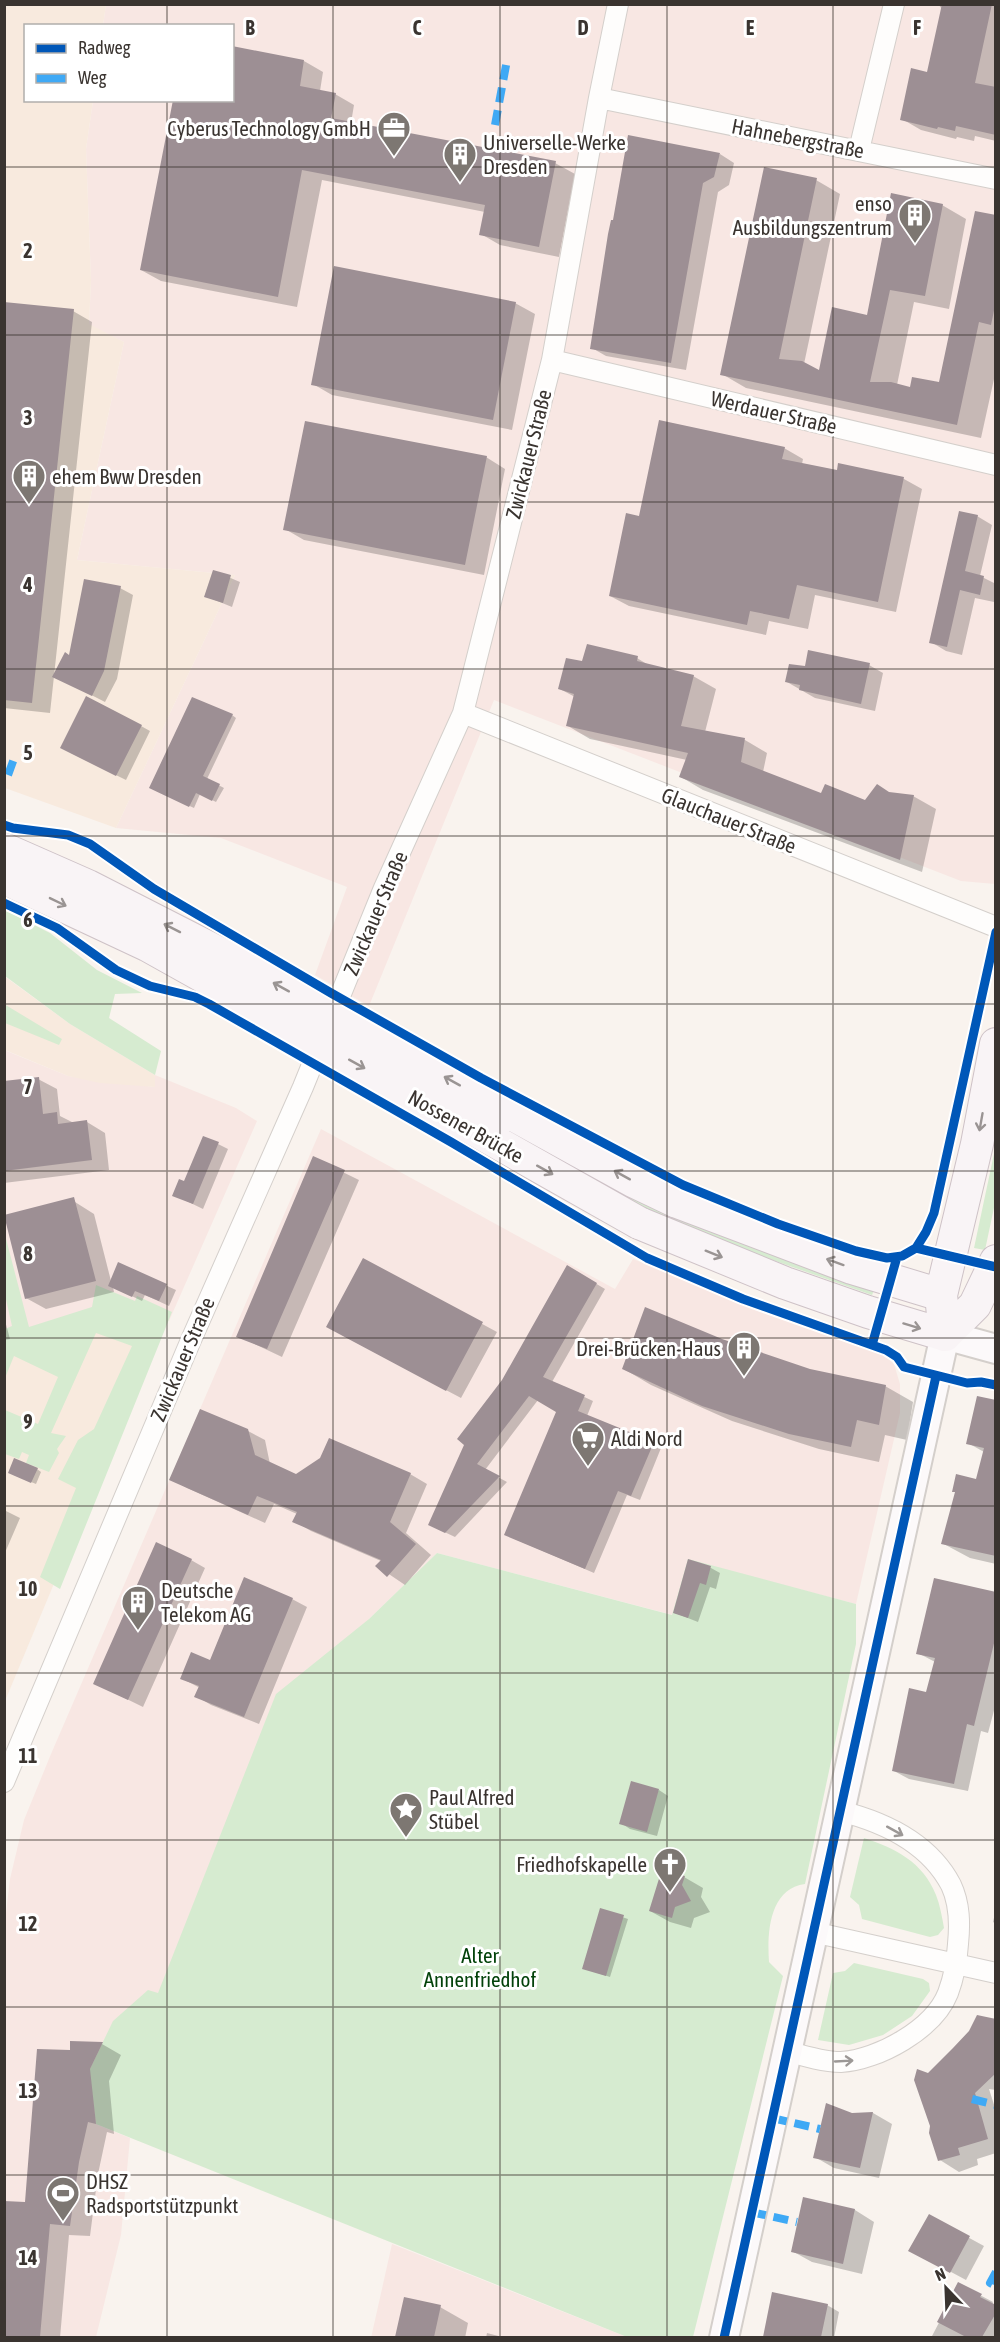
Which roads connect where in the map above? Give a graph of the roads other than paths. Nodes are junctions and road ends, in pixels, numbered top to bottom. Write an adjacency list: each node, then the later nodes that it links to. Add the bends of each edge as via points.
1 (618, 4): 3 (street, Zwickauer Straße)
2 (894, 4): 4 (street)
3 (599, 98): 4 (street, Hahnebergstraße); 6 (street, Zwickauer Straße)
4 (859, 150): 5 (street, Hahnebergstraße)
5 (996, 179)
6 (552, 360): 7 (street, Werdauer Straße); 8 (street, Zwickauer Straße)
7 (996, 465)
8 (463, 713): 11 (street, Glauchauer Straße); 19 (street, Zwickauer Straße, via 384,888 303,1087 186,1351)
9 (4, 849): 12 (main road, Nossener Brücke, one-way to 9, via 88,886)
10 (4, 878): 12 (main road, Nossener Brücke, one-way to 12, via 147,945)
11 (996, 927)
12 (219, 969): 15 (main road, Nossener Brücke, one-way to 12, bridge, via 852,1268 675,1201); 17 (main road, Nossener Brücke, one-way to 17, bridge, via 639,1223 785,1283)
13 (996, 1044): 15 (main road, one-way to 15)
14 (996, 1261): 16 (main road)
15 (941, 1295): 16 (street); 17 (main road)
16 (985, 1307): 17 (main road)
17 (945, 1335): 18 (street); 20 (street)
18 (996, 1349)
19 (4, 1782)
20 (840, 1811): 21 (street); 22 (street, one-way to 22, via 863,1817 906,1838 937,1866 951,1886 960,1912)
21 (813, 1932): 22 (street); 24 (street)
22 (956, 1964): 23 (street); 24 (street, one-way to 22, via 839,2062 867,2059 893,2046 933,2015 948,1995)
23 (996, 1973)
24 (787, 2051): 25 (street)
25 (724, 2337)

